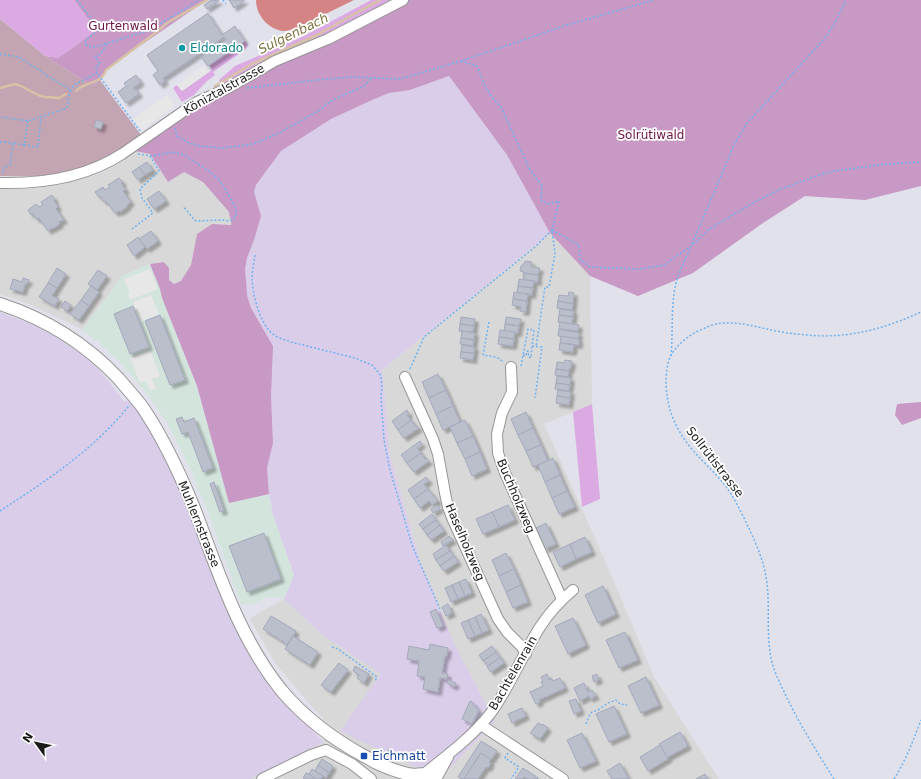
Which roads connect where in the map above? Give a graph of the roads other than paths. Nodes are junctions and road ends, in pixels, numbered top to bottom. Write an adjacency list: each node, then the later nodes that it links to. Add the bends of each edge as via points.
1 (404, 0): 2 (street, Köniztalstrasse, via 197,102 111,162 98,168 57,180 38,182)
2 (2, 179)
3 (0, 304): 10 (street, Muhlernstrasse, via 43,321 78,342 108,368 136,399 169,453 224,588 266,669 289,699 314,723 340,742)
4 (516, 366): 7 (street, Buchholzweg, via 512,392 498,428 498,454)
5 (405, 377): 8 (street, Haselholzweg, via 433,439 448,507 456,527 498,619)
6 (573, 590): 7 (street, Bachtelenrain)
7 (562, 599): 8 (street, Bachtelenrain, via 540,627)
8 (526, 654): 9 (street, Bachtelenrain)
9 (481, 725): 11 (street, Bachtelenrain); 15 (street)
10 (380, 764): 11 (street, Muhlernstrasse, via 409,775); 14 (street, Muhlernstrasse)
11 (424, 777)
12 (262, 779): 13 (street, via 326,750 352,764)
13 (371, 779)
14 (397, 779)
15 (563, 779)

